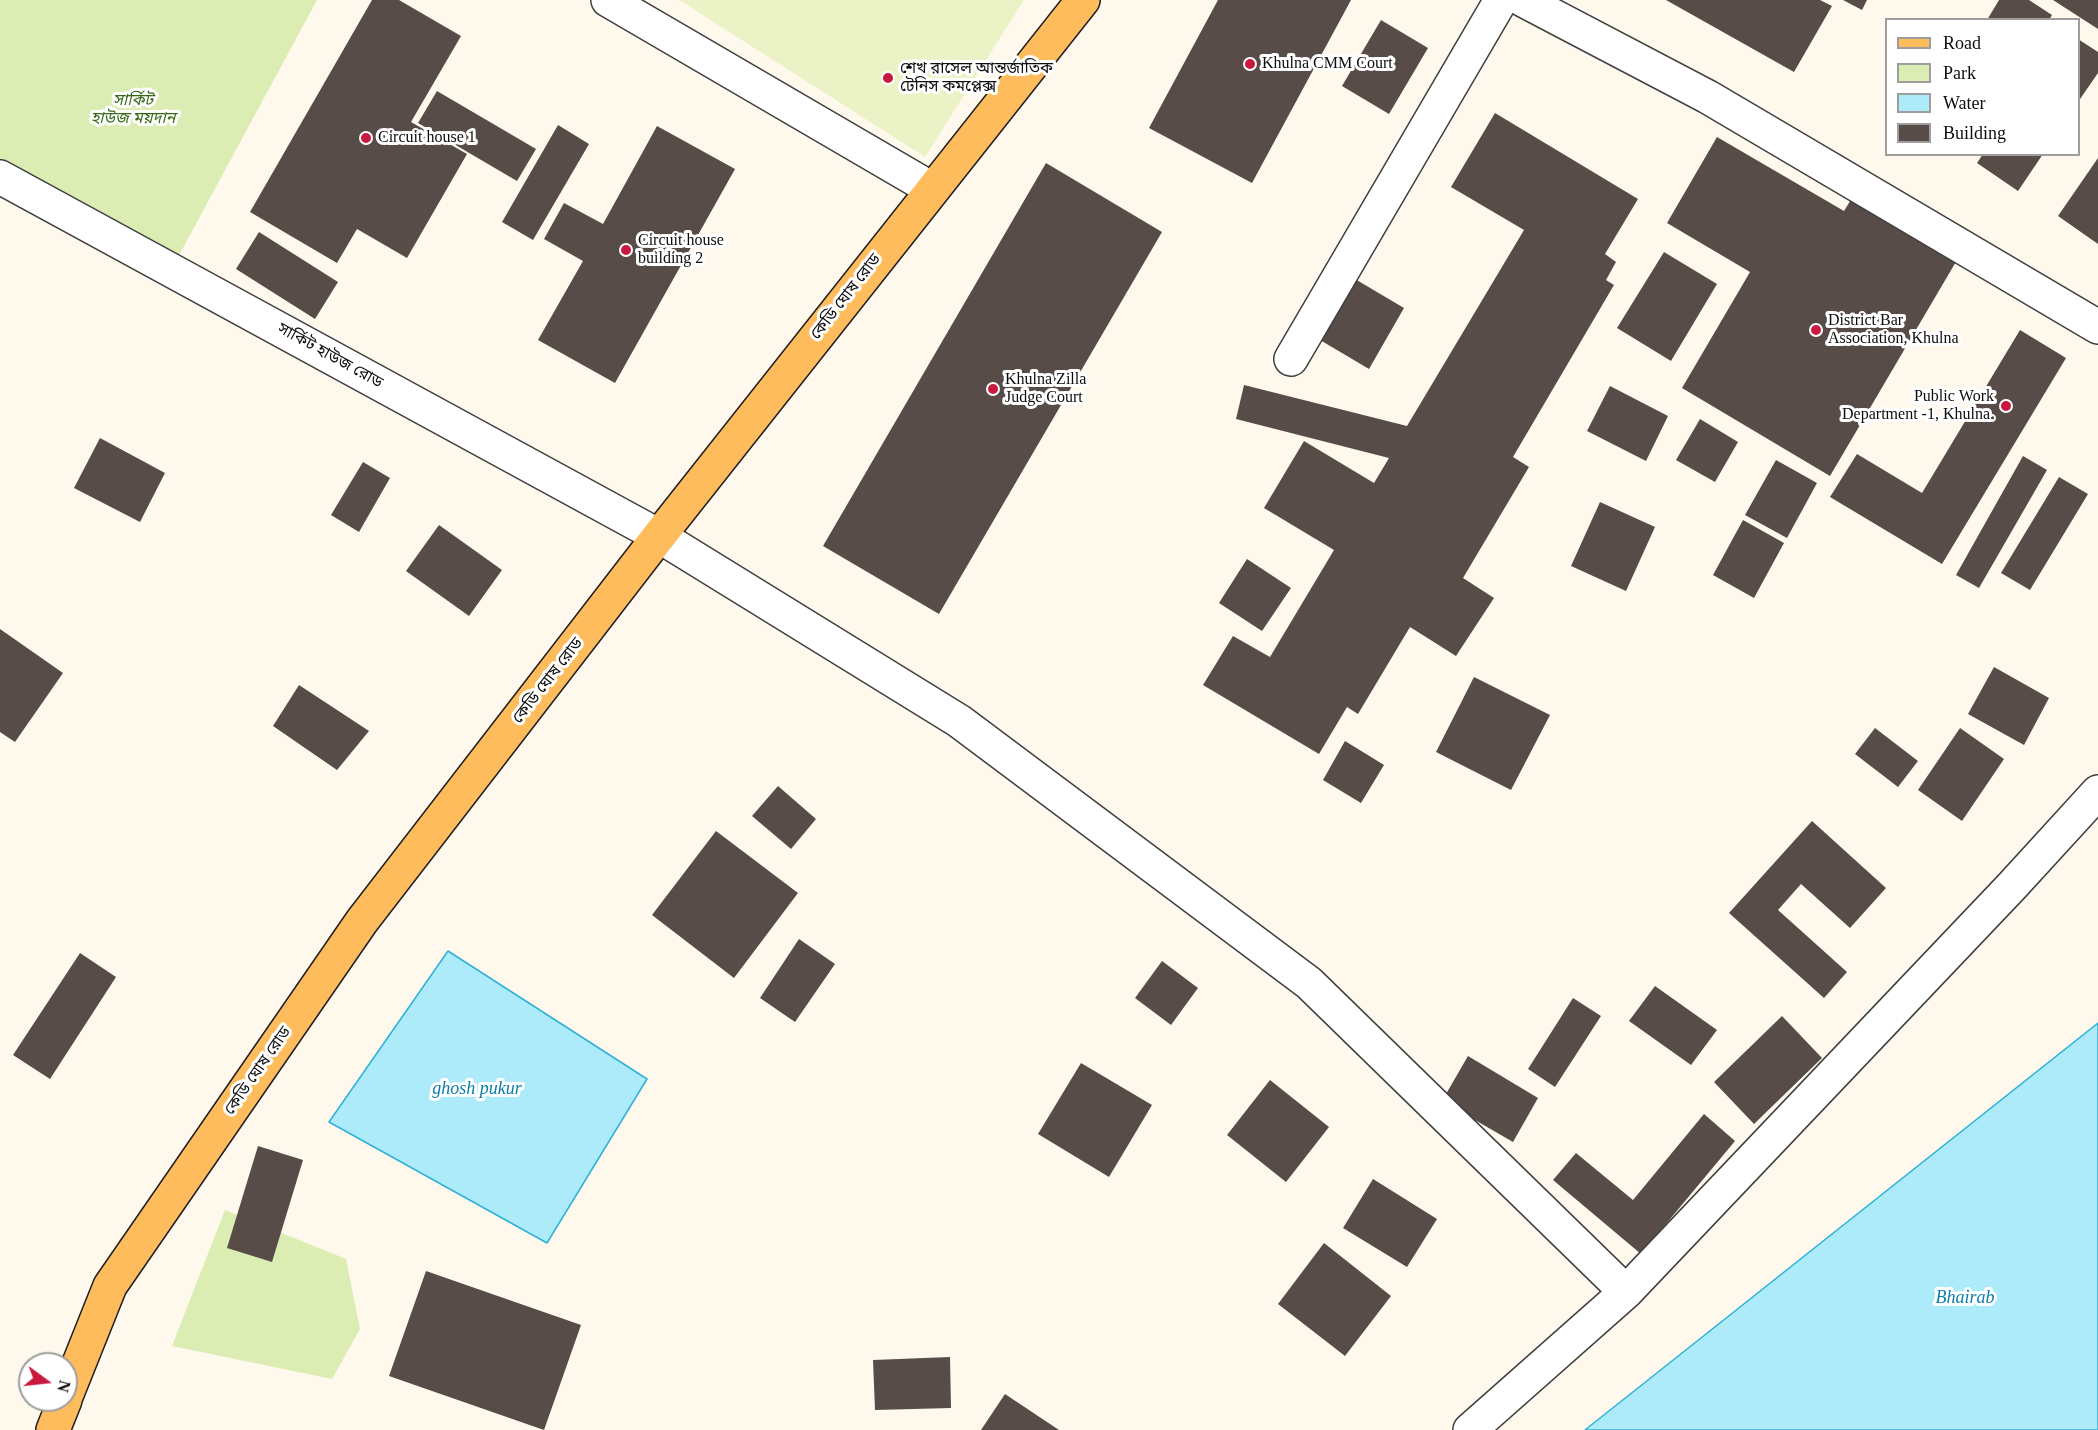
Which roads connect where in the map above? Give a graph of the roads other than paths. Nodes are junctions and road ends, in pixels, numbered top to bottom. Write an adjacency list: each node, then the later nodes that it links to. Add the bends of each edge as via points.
1 (608, 0): 6 (street)
2 (1083, 0): 6 (main road, কেডি ঘোষ রোড)
3 (1501, 0): 8 (street)
4 (1523, 0): 7 (street, via 1708,97)
5 (0, 177): 9 (street, সার্কিট হাউজ রোড)
6 (932, 189): 9 (main road, কেডি ঘোষ রোড)
7 (2098, 327)
8 (1291, 359)
9 (659, 536): 11 (street, সার্কিট হাউজ রোড, via 959,721 1310,983); 12 (main road, কেডি ঘোষ রোড, via 362,921 110,1286)
10 (2098, 792): 11 (street)
11 (1626, 1292): 15 (street)
12 (78, 1366)
13 (60, 1412): 14 (main road, কেডি ঘোষ রোড)
14 (53, 1430)
15 (1470, 1430)

